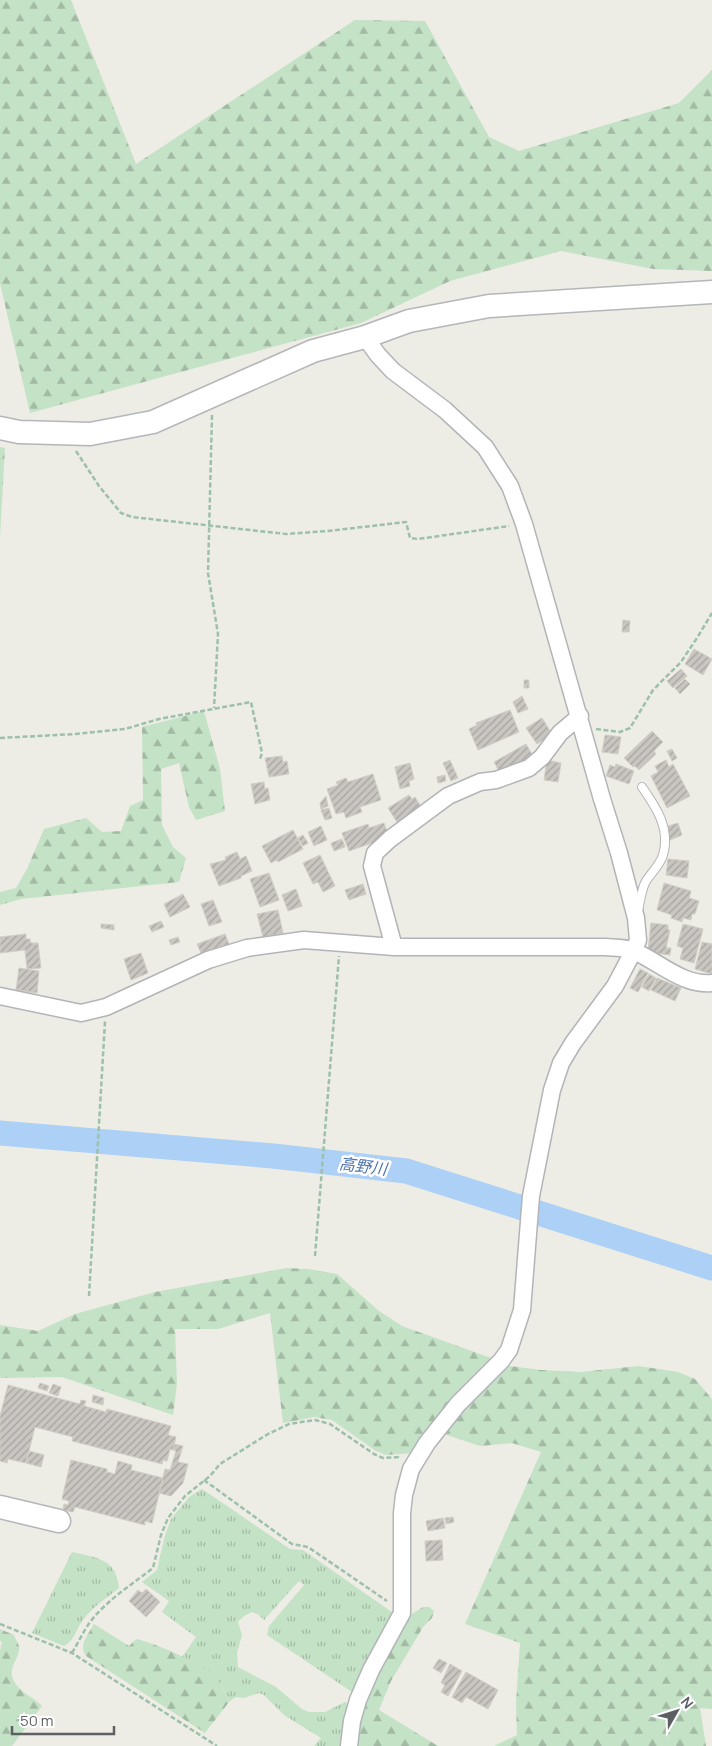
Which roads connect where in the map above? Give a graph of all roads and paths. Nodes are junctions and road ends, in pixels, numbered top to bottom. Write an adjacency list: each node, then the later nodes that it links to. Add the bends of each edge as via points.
1 (712, 292): 2 (street, via 489,306 409,321)
2 (365, 337): 3 (street, via 313,351); 6 (street, via 393,371 446,410 485,447 510,486)
3 (213, 396): 5 (street, via 152,422 90,434); 7 (path)
4 (0, 428): 5 (street)
5 (64, 434): 7 (path, via 121,513)
6 (524, 524): 7 (path, via 418,540 410,538 406,522 286,534); 10 (street)
7 (210, 526): 9 (path, via 208,573 218,634)
8 (712, 613): 10 (path, via 681,662 653,690 630,728 620,732)
9 (214, 708): 11 (path, via 125,729); 12 (path, via 251,702 262,753)
10 (581, 722): 14 (street); 16 (street, via 560,733 542,757 528,768 496,780 480,782 448,796 375,853 372,866)
11 (0, 738)
12 (260, 759)
13 (642, 787): 14 (lane, via 657,809 664,827 665,843 663,856 645,883)
14 (636, 918): 17 (street, via 638,940)
15 (340, 942): 16 (street); 20 (street, via 304,940 247,948 208,960); 21 (path)
16 (394, 947): 17 (street, via 604,947)
17 (634, 950): 18 (street, via 665,969 692,980); 23 (street, via 615,986 561,1063 552,1090 531,1196 522,1310 509,1350 458,1404)
18 (712, 983)
19 (0, 996): 20 (street, via 81,1013)
20 (106, 1007): 22 (path)
21 (315, 1256)
22 (89, 1296)
23 (418, 1457): 24 (path, via 383,1458 330,1424 315,1420 289,1424 268,1434 220,1464); 31 (street, via 407,1486 402,1513 402,1613 358,1700)
24 (204, 1480): 27 (path, via 292,1544 308,1547); 29 (path, via 185,1496 168,1518 153,1568 101,1610 89,1623)
25 (0, 1506): 26 (street)
26 (59, 1522)
27 (390, 1603)
28 (0, 1624): 29 (path)
29 (72, 1654): 30 (path)
30 (217, 1746)
31 (349, 1746)

